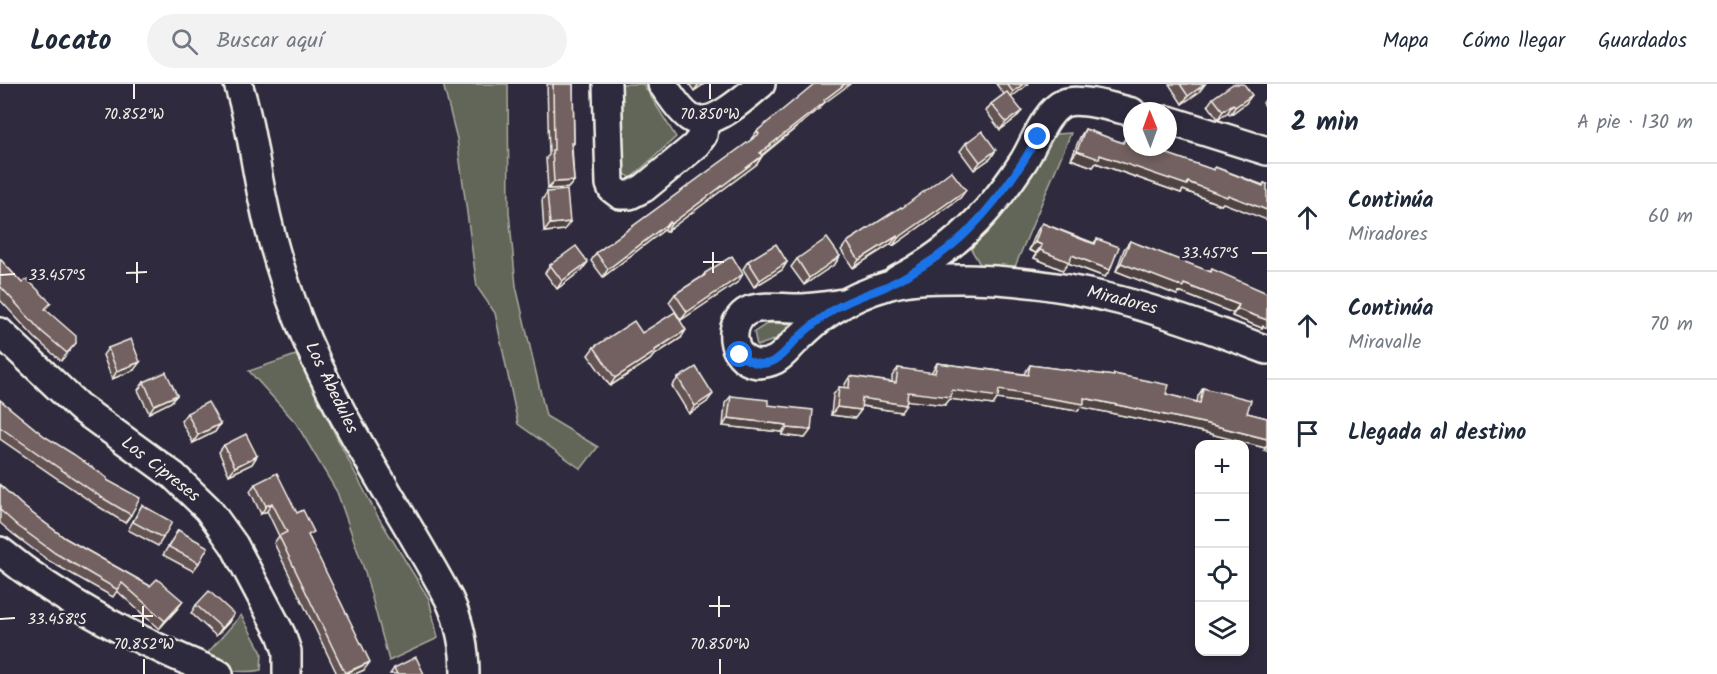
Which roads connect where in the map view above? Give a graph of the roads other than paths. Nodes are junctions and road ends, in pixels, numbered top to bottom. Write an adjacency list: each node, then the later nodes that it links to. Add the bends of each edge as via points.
1 (238, 84): 20 (street, Los Abedules, via 251,129 272,239 298,318 350,429 450,599 460,628)
2 (607, 84): 8 (street, via 610,184 616,193 625,196 637,192 695,146 703,135)
3 (662, 84): 8 (street, via 690,118)
4 (761, 84): 8 (street, via 724,112)
5 (1058, 84): 7 (street)
6 (1120, 101): 7 (street, via 1066,102)
7 (1053, 110): 11 (street, via 1006,187)
8 (705, 120)
9 (1177, 123): 10 (street)
10 (1267, 151)
11 (957, 240): 12 (street, via 960,261); 13 (street)
12 (970, 279): 13 (street, Miradores); 16 (street, Miradores, via 1092,293 1164,312)
13 (887, 286): 14 (street, Miradores)
14 (845, 303)
15 (4, 344): 19 (street, Los Cipreses, via 80,407 174,476 208,509 234,545 281,634 287,651)
16 (1267, 350)
17 (0, 551): 18 (street, via 91,611)
18 (219, 674)
19 (286, 674)
20 (465, 674)

